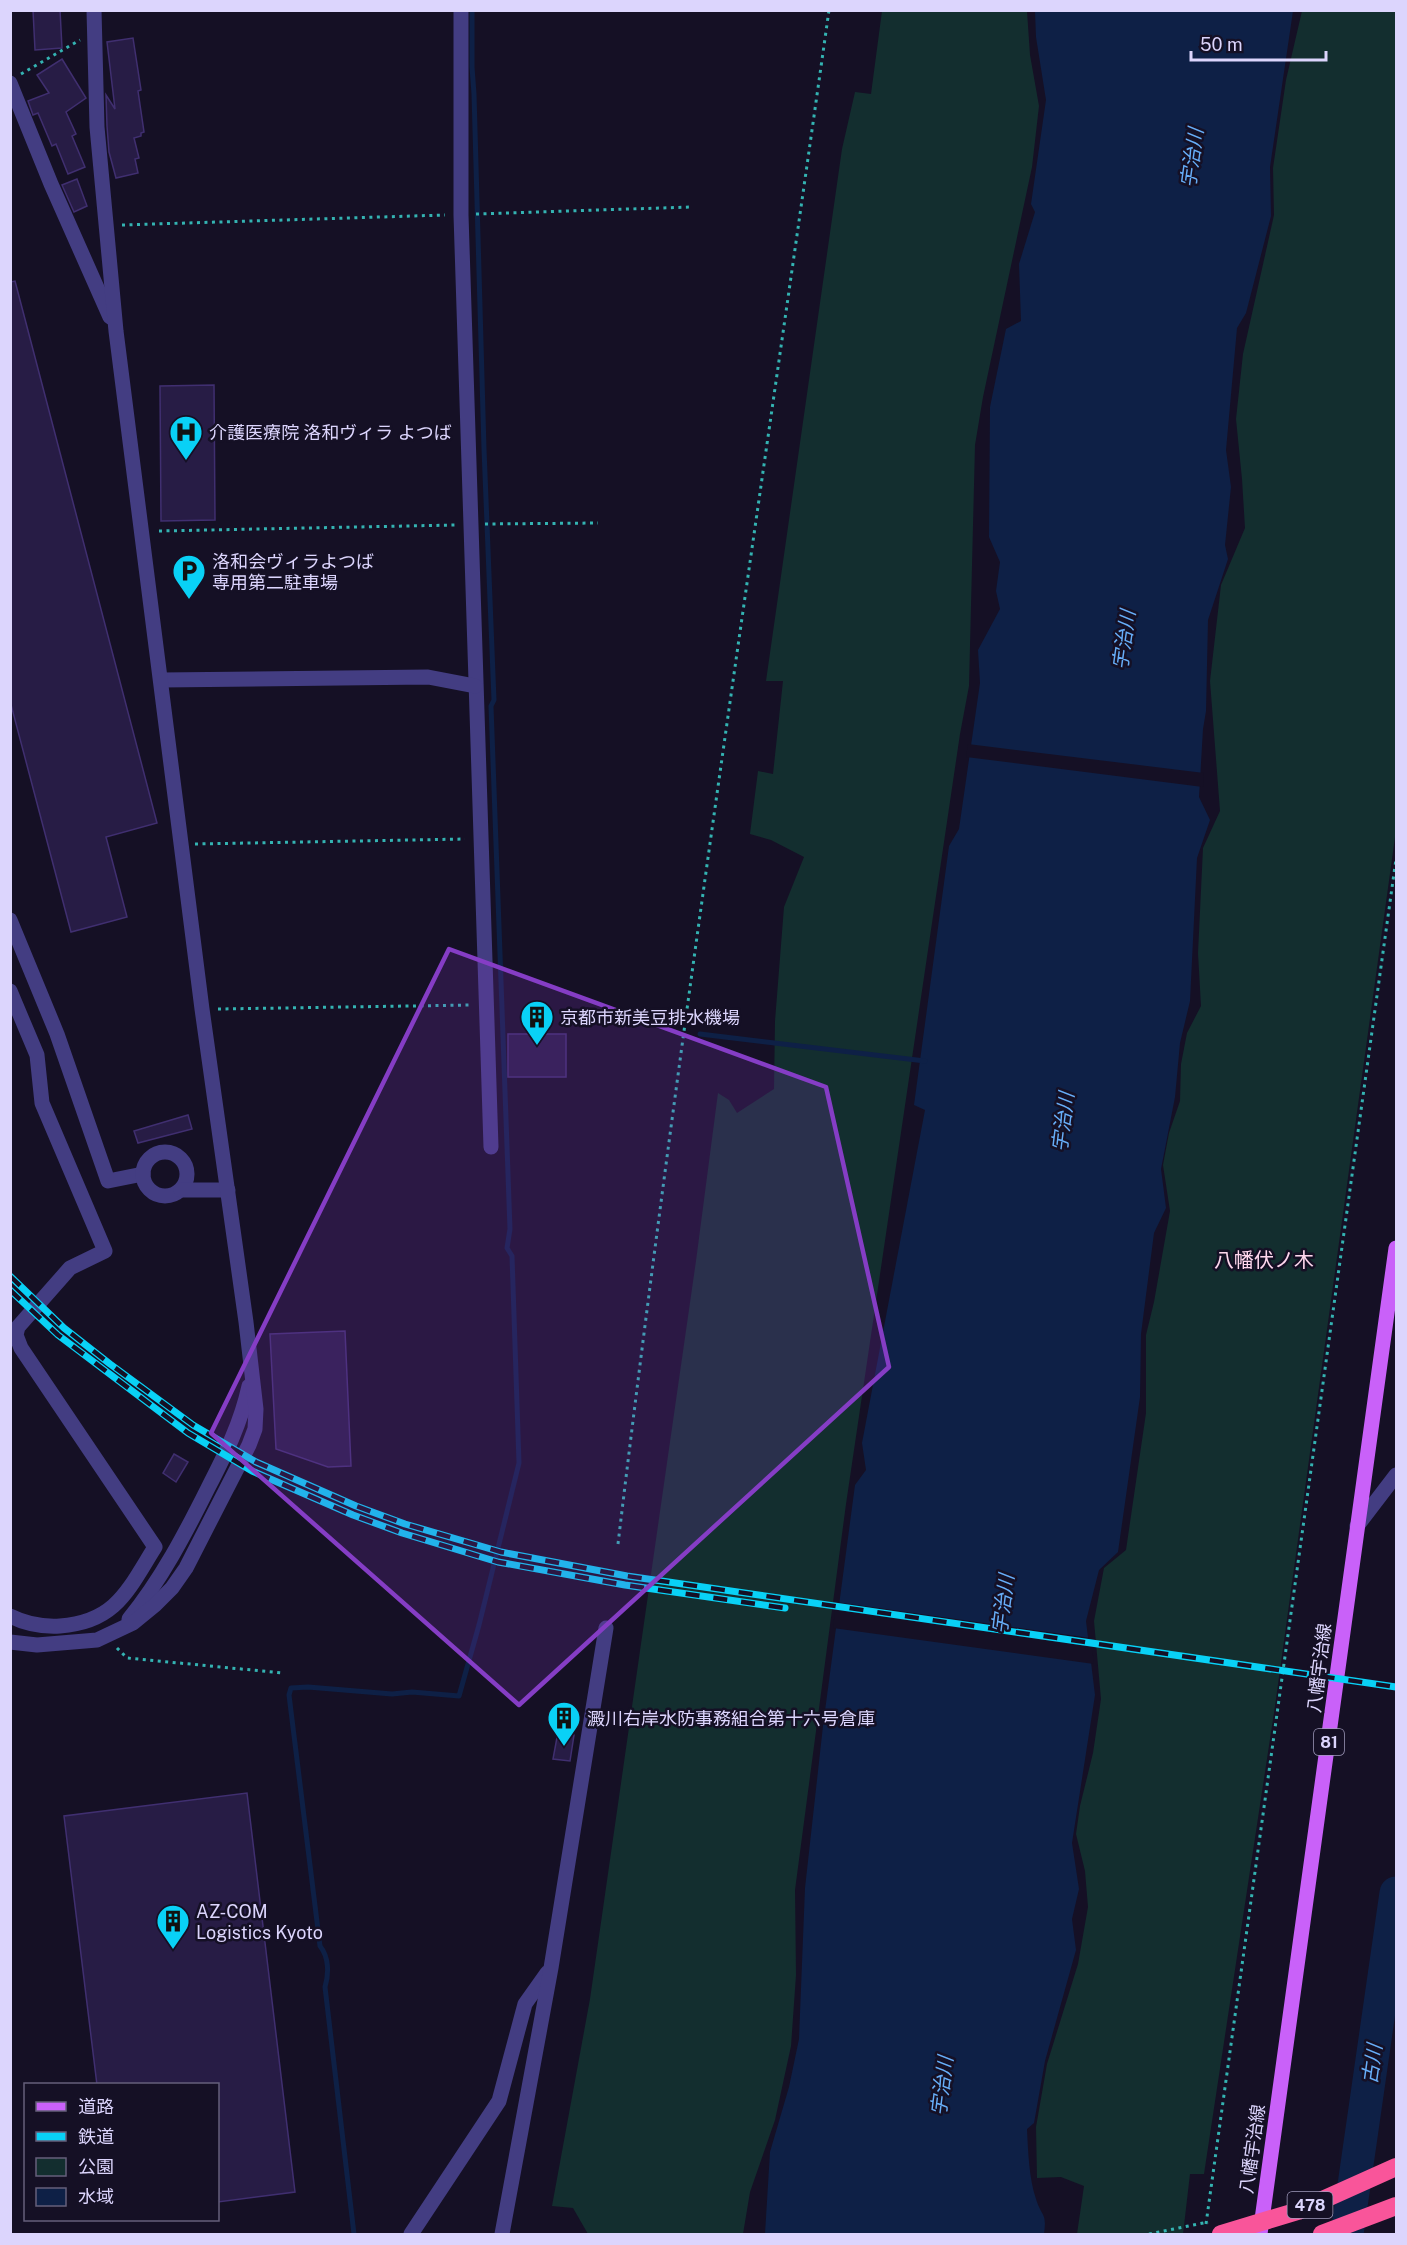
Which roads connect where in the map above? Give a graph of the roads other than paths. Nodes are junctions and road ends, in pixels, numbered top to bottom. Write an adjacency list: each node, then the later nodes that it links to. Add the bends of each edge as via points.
1 (94, 10): 4 (street, via 97,127)
2 (461, 10): 6 (street, via 461,215)
3 (11, 84): 4 (street)
4 (116, 331): 5 (street)
5 (161, 680): 6 (street, via 428,677); 12 (street)
6 (475, 686): 9 (street)
7 (10, 920): 10 (street, via 57,1034 108,1181)
8 (10, 991): 16 (street, via 36,1055 42,1102 105,1251 70,1268 18,1327 16,1335 155,1547 126,1594 101,1616 75,1625 44,1626)
9 (491, 1147)
10 (143, 1174): 11 (street, via 146,1186 156,1195 170,1196); 11 (street, via 153,1155 174,1153 187,1170 186,1184)
11 (181, 1190): 12 (street)
12 (228, 1190): 18 (street, via 255,1409 255,1428 249,1445 186,1568 156,1605 97,1640 37,1645)
13 (1396, 1248): 15 (main road, 八幡宇治線 / 81)
14 (1396, 1475): 15 (street)
15 (1357, 1526): 25 (main road, 八幡宇治線 / 81)
16 (10, 1616)
17 (606, 1628): 19 (street)
18 (10, 1642)
19 (551, 1968): 22 (street, via 525,2004 499,2101); 23 (street)
20 (1396, 2167): 24 (highway, 478, bridge, via 1298,2211)
21 (1396, 2206): 26 (highway, bridge)
22 (411, 2235)
23 (502, 2235)
24 (1221, 2235)
25 (1260, 2235)
26 (1322, 2235)

